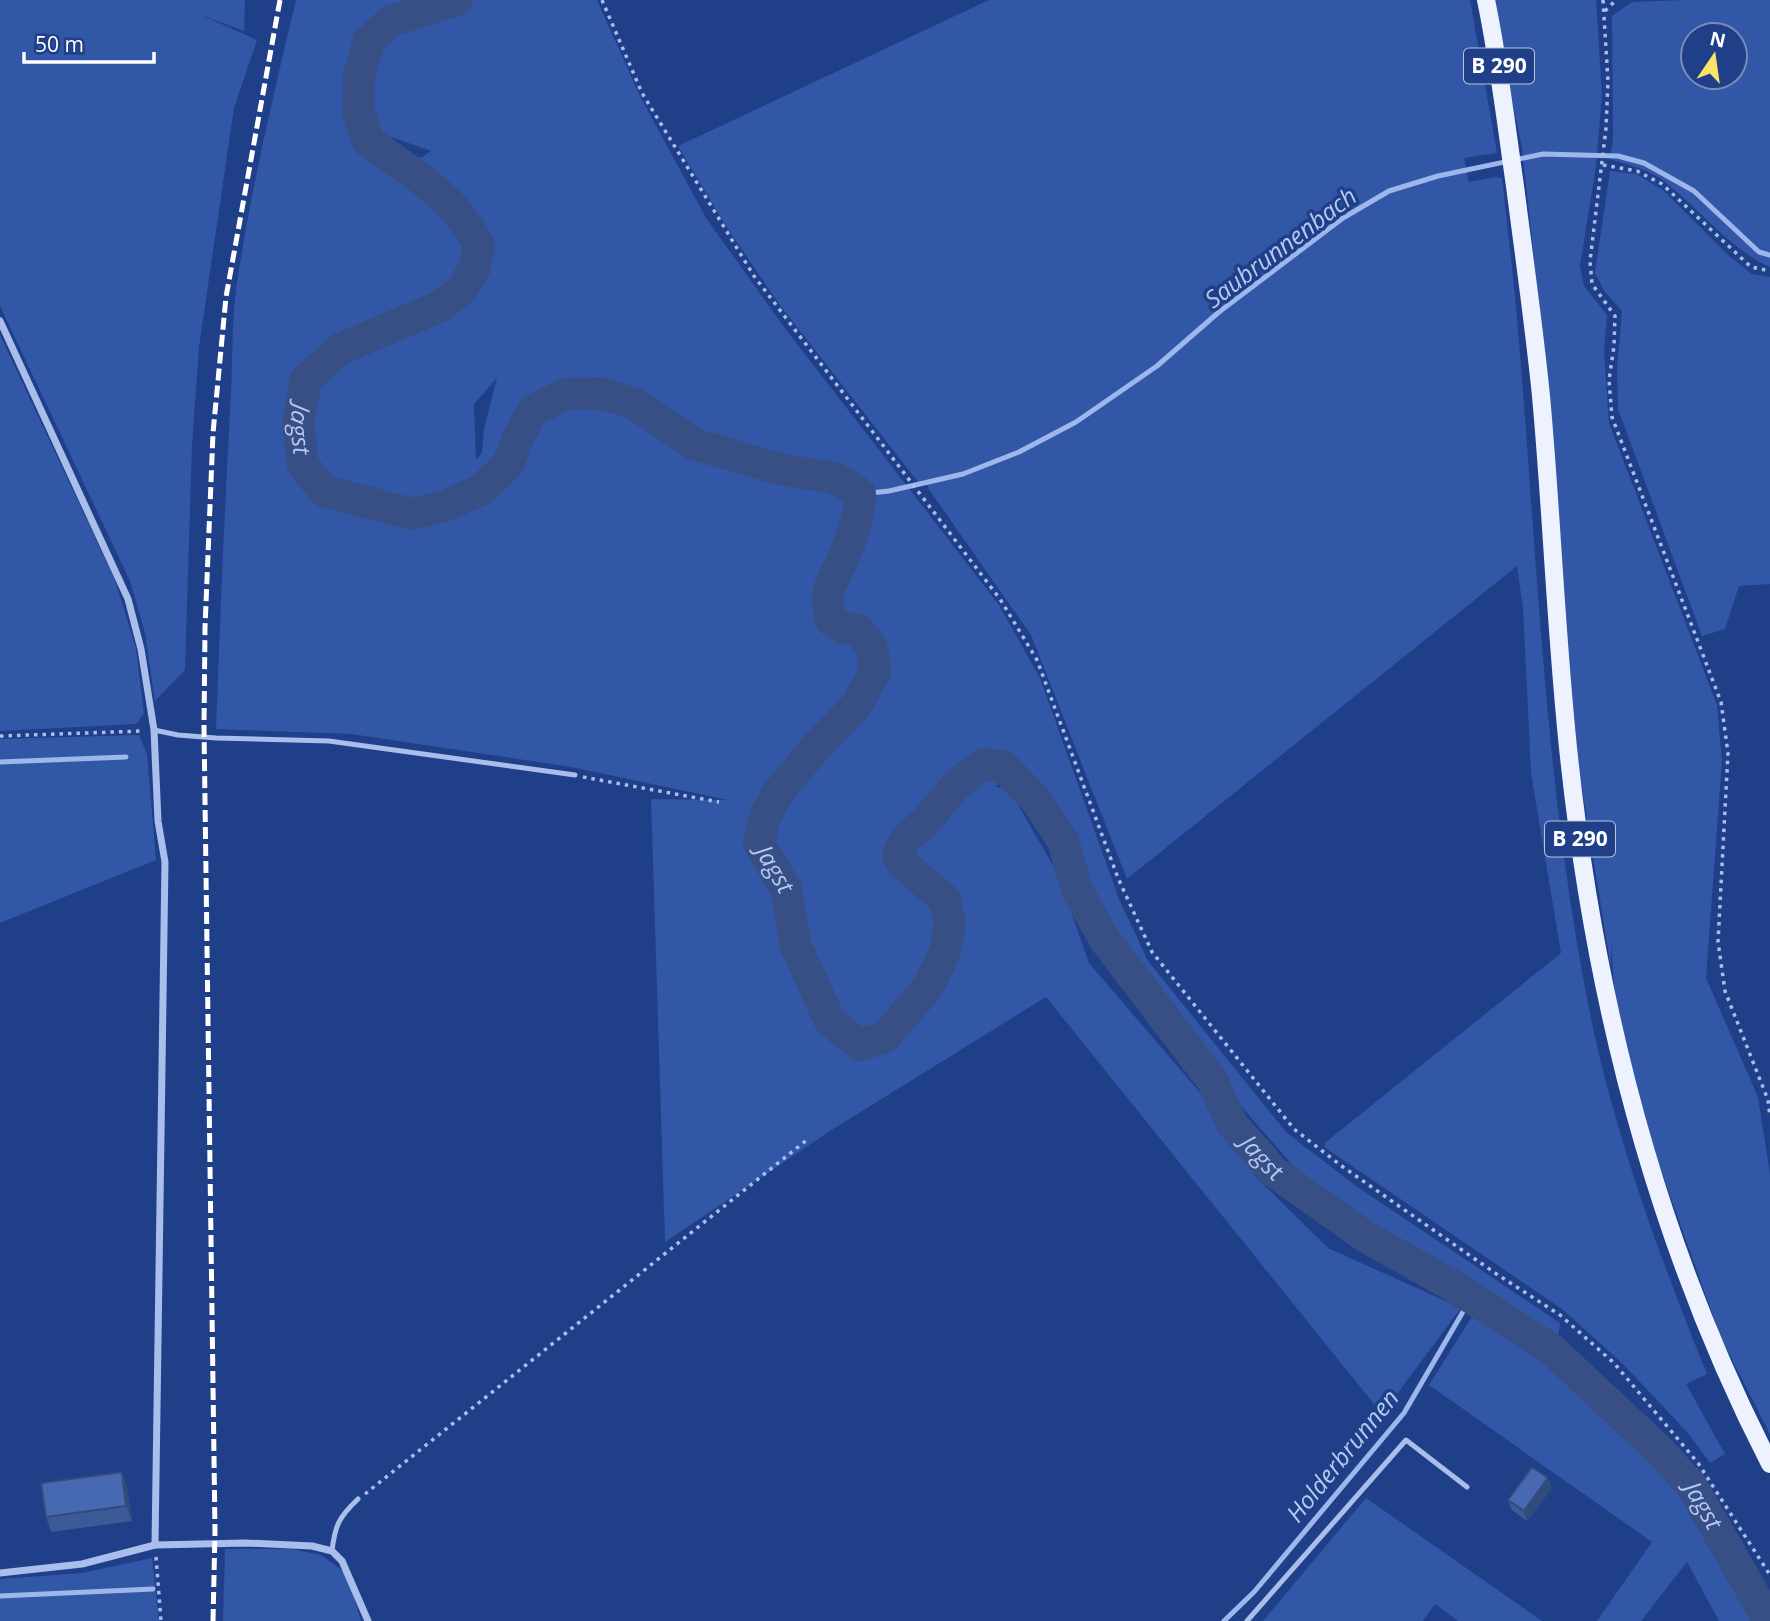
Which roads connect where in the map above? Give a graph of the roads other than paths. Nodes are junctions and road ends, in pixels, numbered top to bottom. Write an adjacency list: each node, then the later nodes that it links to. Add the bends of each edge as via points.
1 (1486, 0): 5 (main road, B 290, via 1525,251 1569,760 1606,996 1640,1135 1681,1258)
2 (0, 321): 3 (street, via 128,599)
3 (154, 730): 4 (lane, via 216,738 341,742); 8 (street, via 158,821 165,862)
4 (575, 775)
5 (1770, 1464)
6 (1467, 1487): 12 (lane, via 1406,1440)
7 (358, 1499): 9 (lane, via 335,1529)
8 (155, 1545): 9 (street, via 299,1545); 10 (street, via 82,1564)
9 (332, 1551): 11 (street, via 349,1573)
10 (0, 1573)
11 (368, 1621)
12 (1247, 1621)

